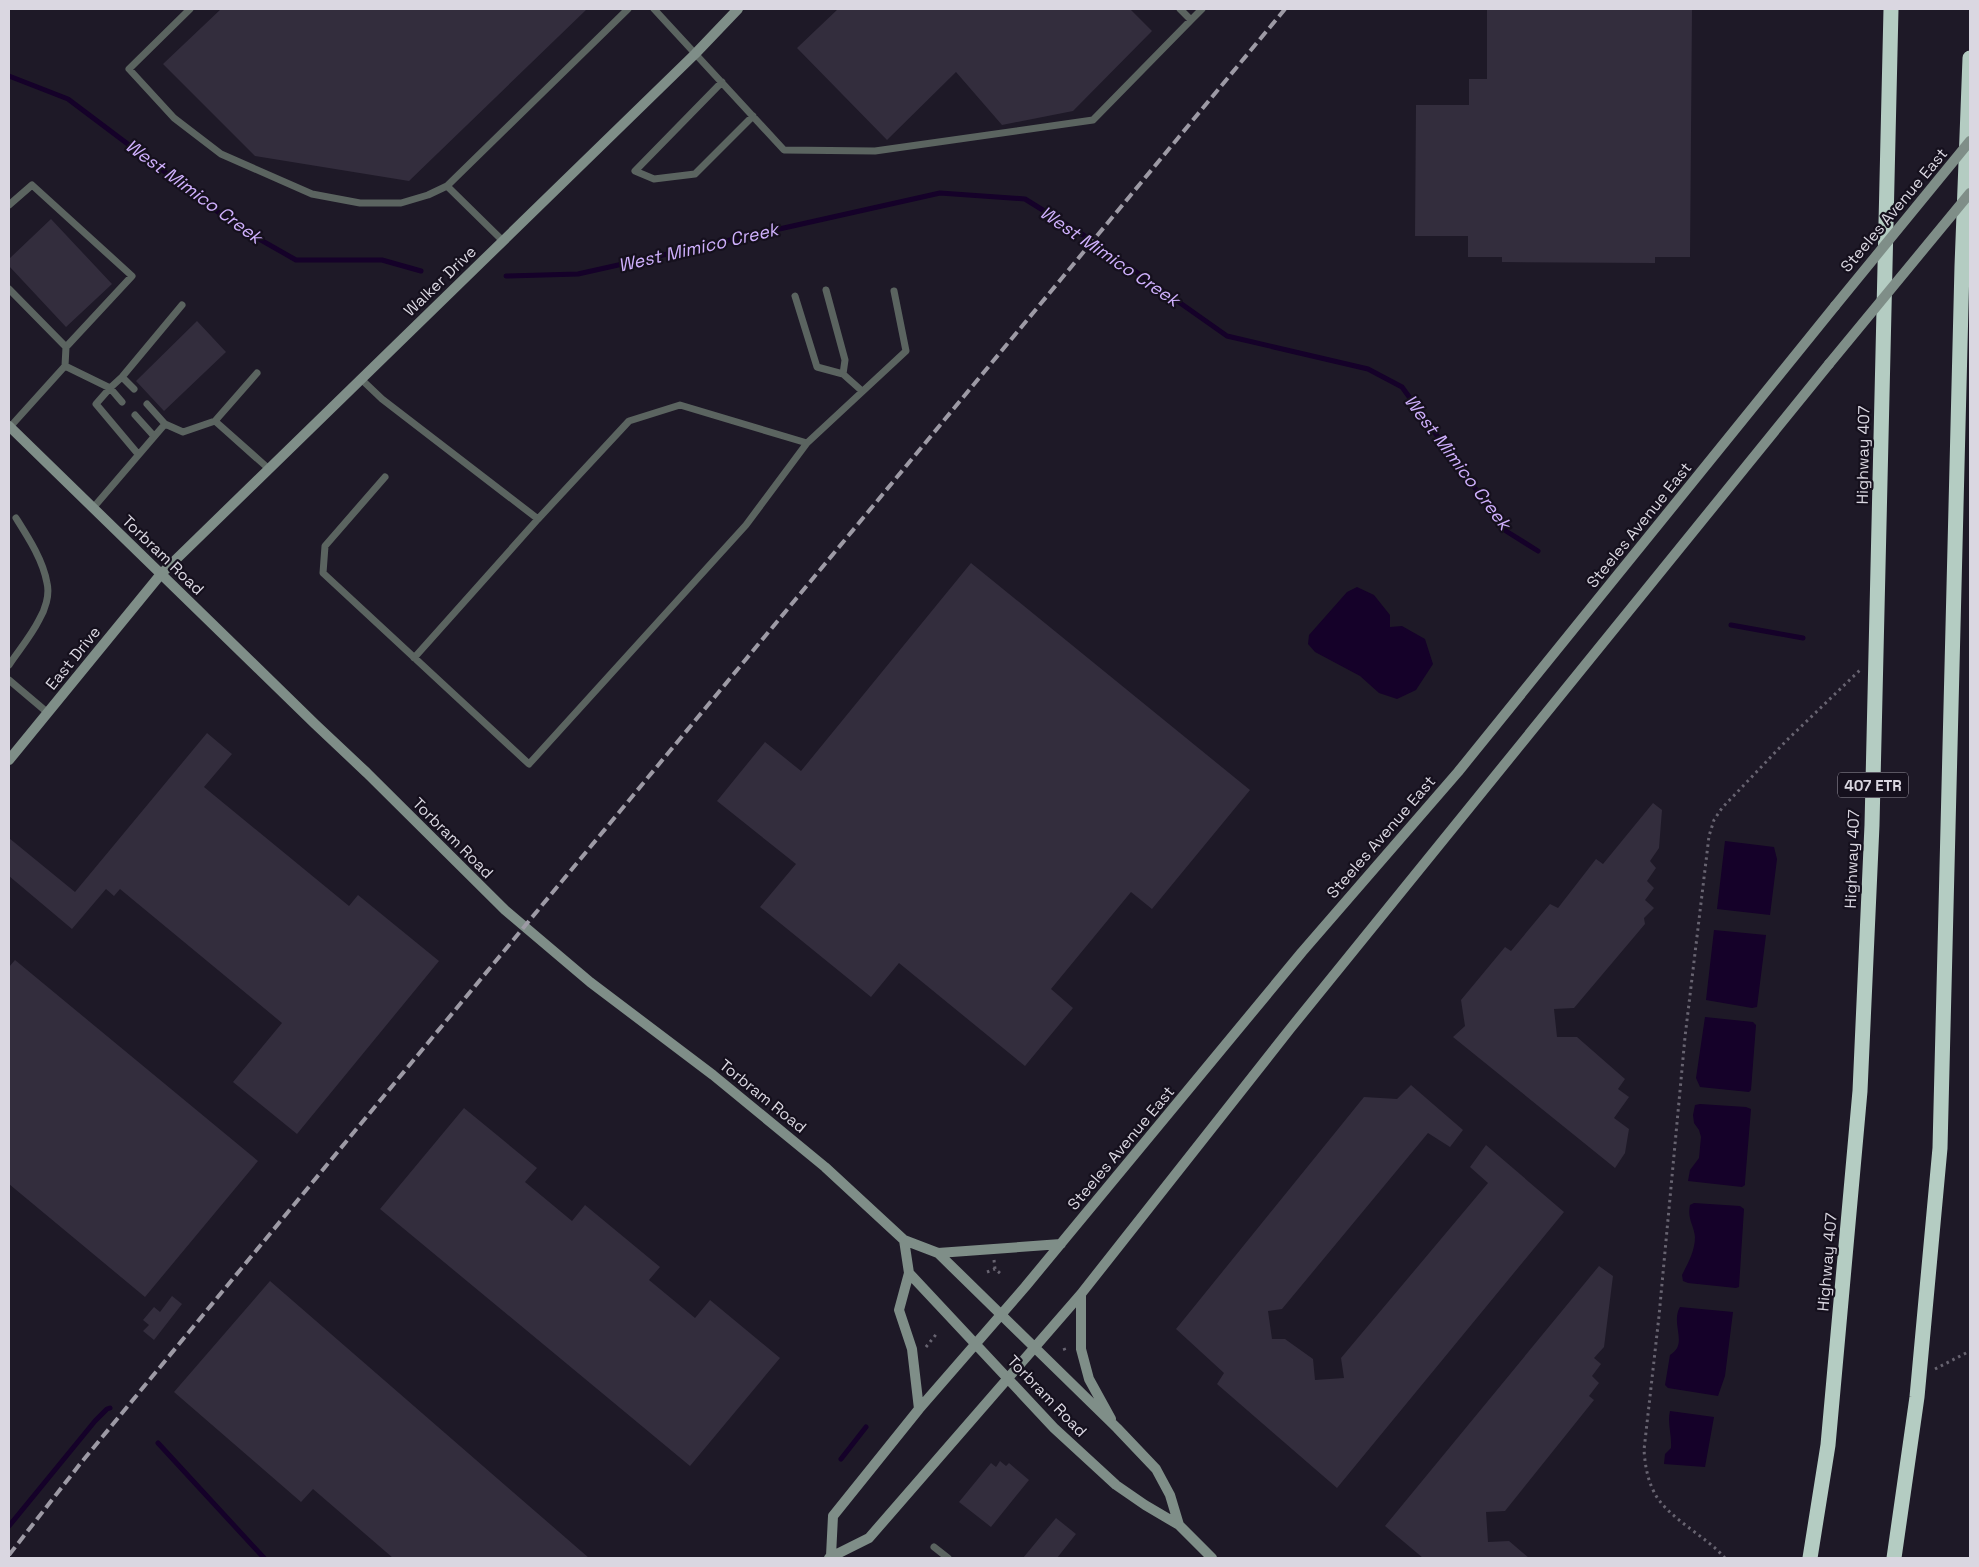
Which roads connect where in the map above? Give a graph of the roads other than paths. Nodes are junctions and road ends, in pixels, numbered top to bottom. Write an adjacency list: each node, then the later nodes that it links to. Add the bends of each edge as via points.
1 (190, 9): 14 (lane, via 129,69 174,118 220,154 312,194 360,203 401,203)
2 (628, 9): 14 (lane)
3 (654, 9): 9 (lane)
4 (736, 9): 9 (main road, Walker Drive)
5 (1180, 9): 8 (lane)
6 (1202, 9): 8 (lane)
7 (1891, 9): 68 (highway, Highway 407 / 407 ETR, via 1872,825 1860,1091 1828,1445)
8 (1191, 20): 12 (lane, via 1093,120 857,151 784,150)
9 (695, 54): 11 (lane); 17 (main road, Walker Drive)
10 (1970, 58): 69 (highway, via 1940,1148 1918,1378)
11 (722, 82): 12 (lane); 12 (lane, via 635,170 654,179 695,174)
12 (753, 116)
13 (1970, 141): 53 (main road, Steeles Avenue East, bridge, via 1458,772 1296,960)
14 (447, 186): 17 (lane)
15 (1970, 193): 56 (main road, Steeles Avenue East, bridge, via 1284,1037)
16 (9, 205): 23 (lane, via 32,185 132,276)
17 (503, 241): 28 (main road, Walker Drive)
18 (9, 289): 23 (lane)
19 (826, 290): 26 (lane, via 844,360)
20 (894, 291): 31 (lane, via 906,351)
21 (796, 296): 26 (lane, via 817,367)
22 (182, 305): 27 (lane)
23 (66, 346): 24 (lane)
24 (65, 366): 29 (lane); 37 (lane)
25 (257, 373): 35 (lane)
26 (843, 374): 31 (lane)
27 (122, 377): 29 (lane); 30 (lane)
28 (361, 379): 41 (main road, Walker Drive); 45 (lane, via 382,400)
29 (110, 388): 32 (lane); 40 (lane, via 96,404)
30 (134, 389)
31 (862, 391): 39 (lane)
32 (122, 402)
33 (147, 404): 36 (lane)
34 (135, 415): 38 (lane)
35 (215, 421): 36 (lane, via 183,432); 41 (lane)
36 (164, 424): 38 (lane)
37 (10, 426): 43 (main road, Torbram Road)
38 (153, 435): 40 (lane)
39 (807, 442): 45 (lane, via 680,405 629,421); 47 (lane, via 746,526 529,764)
40 (138, 454): 43 (lane)
41 (269, 469): 46 (main road, Walker Drive)
42 (385, 477): 47 (lane, via 325,546 323,573)
43 (93, 508): 46 (main road, Torbram Road)
44 (16, 518): 48 (lane, via 43,570 48,596 39,621)
45 (538, 519): 47 (lane)
46 (161, 574): 50 (main road, East Drive); 52 (main road, Torbram Road, via 511,916 825,1167)
47 (414, 658)
48 (9, 665)
49 (9, 680): 50 (lane)
50 (48, 713): 51 (main road, East Drive)
51 (9, 760)
52 (904, 1240): 54 (main road, Torbram Road); 55 (main road)
53 (1061, 1244): 54 (main road); 57 (main road, Steeles Avenue East)
54 (938, 1253): 57 (main road, Torbram Road)
55 (909, 1273): 58 (main road, Torbram Road); 61 (main road, via 899,1310 912,1349)
56 (1081, 1294): 59 (main road, Steeles Avenue East); 62 (main road, via 1082,1348 1089,1379)
57 (1001, 1314): 58 (main road, Steeles Avenue East); 59 (main road, Torbram Road)
58 (976, 1344): 60 (main road, Torbram Road); 61 (main road, Steeles Avenue East)
59 (1034, 1347): 60 (main road, Steeles Avenue East); 62 (main road, Torbram Road)
60 (1008, 1378): 63 (main road, Torbram Road, via 1054,1428 1116,1485); 65 (main road, Steeles Avenue East, via 869,1538)
61 (919, 1410): 65 (main road, Steeles Avenue East, via 833,1516)
62 (1117, 1428): 63 (main road, Torbram Road, via 1156,1469 1170,1495)
63 (1179, 1524): 67 (main road, Torbram Road)
64 (934, 1546): 66 (lane)
65 (830, 1557)
66 (948, 1558)
67 (1212, 1558)
68 (1810, 1558)
69 (1894, 1558)

